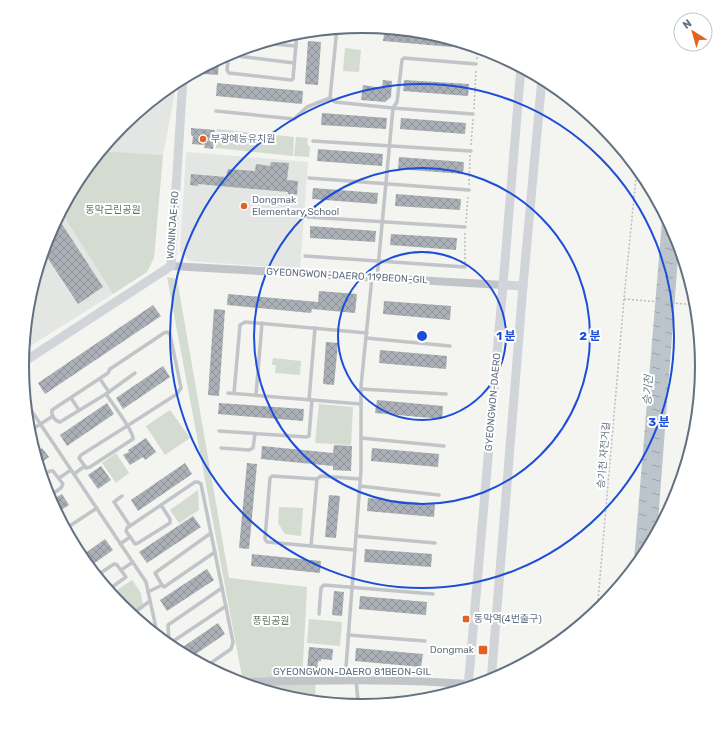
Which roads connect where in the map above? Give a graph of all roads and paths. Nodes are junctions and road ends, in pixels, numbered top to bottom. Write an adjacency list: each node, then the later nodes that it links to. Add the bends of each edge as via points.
1 (336, 34): 13 (lane)
2 (296, 39): 4 (lane)
3 (275, 44): 4 (lane)
4 (296, 46): 8 (lane)
5 (477, 53): 9 (path)
6 (240, 56): 8 (lane)
7 (228, 61): 8 (lane, via 229,73 291,80)
8 (294, 63)
9 (476, 64): 14 (lane, via 404,58 397,102); 16 (path)
10 (520, 73): 32 (main road, GYEONGWON-DAERO)
11 (541, 85): 33 (main road, GYEONGWON-DAERO)
12 (182, 86): 29 (main road, WONINJAE-RO)
13 (330, 98): 14 (lane, via 335,102); 15 (lane, via 307,107 294,119)
14 (393, 108): 16 (lane); 18 (lane)
15 (216, 111)
16 (473, 114): 19 (path)
17 (312, 141): 18 (lane)
18 (389, 146): 19 (lane); 22 (lane)
19 (471, 151): 23 (path)
20 (636, 176): 34 (path, 승기천 자전거길)
21 (309, 178): 22 (lane)
22 (386, 183): 23 (lane); 25 (lane)
23 (468, 190): 26 (path)
24 (308, 218): 25 (lane)
25 (383, 221): 26 (lane); 28 (lane)
26 (465, 228): 30 (path)
27 (305, 256): 28 (lane)
28 (379, 261): 30 (lane); 31 (lane)
29 (170, 266): 31 (street, GYEONGWON-DAERO 119BEON-GIL); 41 (main road, WONINJAE-RO)
30 (465, 267)
31 (375, 278): 32 (street, GYEONGWON-DAERO 119BEON-GIL); 38 (lane)
32 (503, 285): 33 (main road, GYEONGWON-DAERO 119BEON-GIL); 111 (main road, GYEONGWON-DAERO)
33 (523, 286): 107 (main road, GYEONGWON-DAERO)
34 (624, 299): 35 (path); 97 (path, 승기천 자전거길)
35 (690, 304)
36 (262, 323): 37 (lane); 47 (lane, via 245,322 240,325); 49 (lane)
37 (315, 328): 38 (lane); 51 (lane)
38 (367, 333): 39 (lane)
39 (366, 338): 40 (lane); 44 (lane)
40 (450, 346)
41 (29, 358)
42 (136, 374): 45 (lane)
43 (100, 379): 45 (lane); 50 (lane); 57 (lane, via 110,369 164,333 170,334 181,388)
44 (361, 389): 48 (lane); 52 (lane)
45 (107, 393): 53 (lane); 57 (lane)
46 (228, 393): 47 (lane)
47 (234, 393): 49 (lane)
48 (446, 394)
49 (256, 395): 51 (lane)
50 (71, 398): 53 (lane); 55 (lane, via 52,410)
51 (310, 400): 52 (lane); 60 (lane, via 307,438)
52 (361, 404): 61 (lane)
53 (79, 410): 55 (lane, via 60,422)
54 (32, 413): 56 (lane)
55 (53, 416): 56 (lane)
56 (40, 425): 58 (lane); 65 (lane)
57 (127, 426): 64 (lane, via 81,455 79,458); 64 (lane, via 134,436 133,439 90,467)
58 (35, 429)
59 (219, 431): 60 (lane)
60 (255, 434): 63 (lane, via 253,448 250,450)
61 (361, 438): 62 (lane); 70 (lane)
62 (444, 446)
63 (221, 448)
64 (85, 466): 67 (lane)
65 (71, 470): 67 (lane); 68 (lane)
66 (47, 473): 68 (lane, via 53,471)
67 (74, 474): 76 (lane)
68 (58, 478): 72 (lane, via 63,484)
69 (317, 479): 70 (lane, via 321,476); 84 (lane); 84 (lane, via 272,476 270,478 265,539 267,542)
70 (360, 479): 71 (lane)
71 (360, 486): 73 (lane); 80 (lane)
72 (54, 493)
73 (440, 495)
74 (122, 496): 78 (lane, via 114,502)
75 (161, 505): 78 (lane); 79 (lane, via 195,482 202,484); 81 (lane, via 170,522 138,543 135,544)
76 (97, 508): 77 (lane); 83 (lane)
77 (70, 526)
78 (130, 526): 81 (lane, via 126,532)
79 (211, 534): 86 (lane); 90 (lane, via 155,573)
80 (356, 536): 82 (lane); 85 (lane)
81 (130, 537): 83 (lane)
82 (435, 543)
83 (120, 544): 87 (lane)
84 (311, 546): 85 (lane)
85 (355, 550): 92 (lane)
86 (215, 552): 90 (lane, via 164,587); 93 (lane)
87 (132, 562): 88 (lane); 94 (lane, via 146,582)
88 (121, 570): 89 (lane, via 114,564); 91 (lane, via 126,577)
89 (101, 573)
90 (162, 585): 94 (lane)
91 (113, 587)
92 (352, 587): 95 (lane); 100 (lane, via 324,585 321,588); 102 (lane)
93 (222, 588): 98 (lane); 103 (lane, via 168,625)
94 (148, 592): 96 (lane)
95 (433, 594)
96 (150, 602): 99 (lane); 101 (lane)
97 (598, 602)
98 (226, 606): 104 (lane); 106 (lane, via 233,642 231,649)
99 (137, 610)
100 (319, 614)
101 (156, 628)
102 (348, 636): 105 (lane); 109 (lane)
103 (167, 637)
104 (172, 641)
105 (425, 641)
106 (210, 663)
107 (492, 674)
108 (356, 680): 109 (street, GYEONGWON-DAERO 81BEON-GIL); 112 (street, GYEONGWON-DAERO 81BEON-GIL); 113 (lane)
109 (345, 681): 110 (street, GYEONGWON-DAERO 81BEON-GIL)
110 (255, 682)
111 (469, 682)
112 (460, 685)
113 (358, 700)

